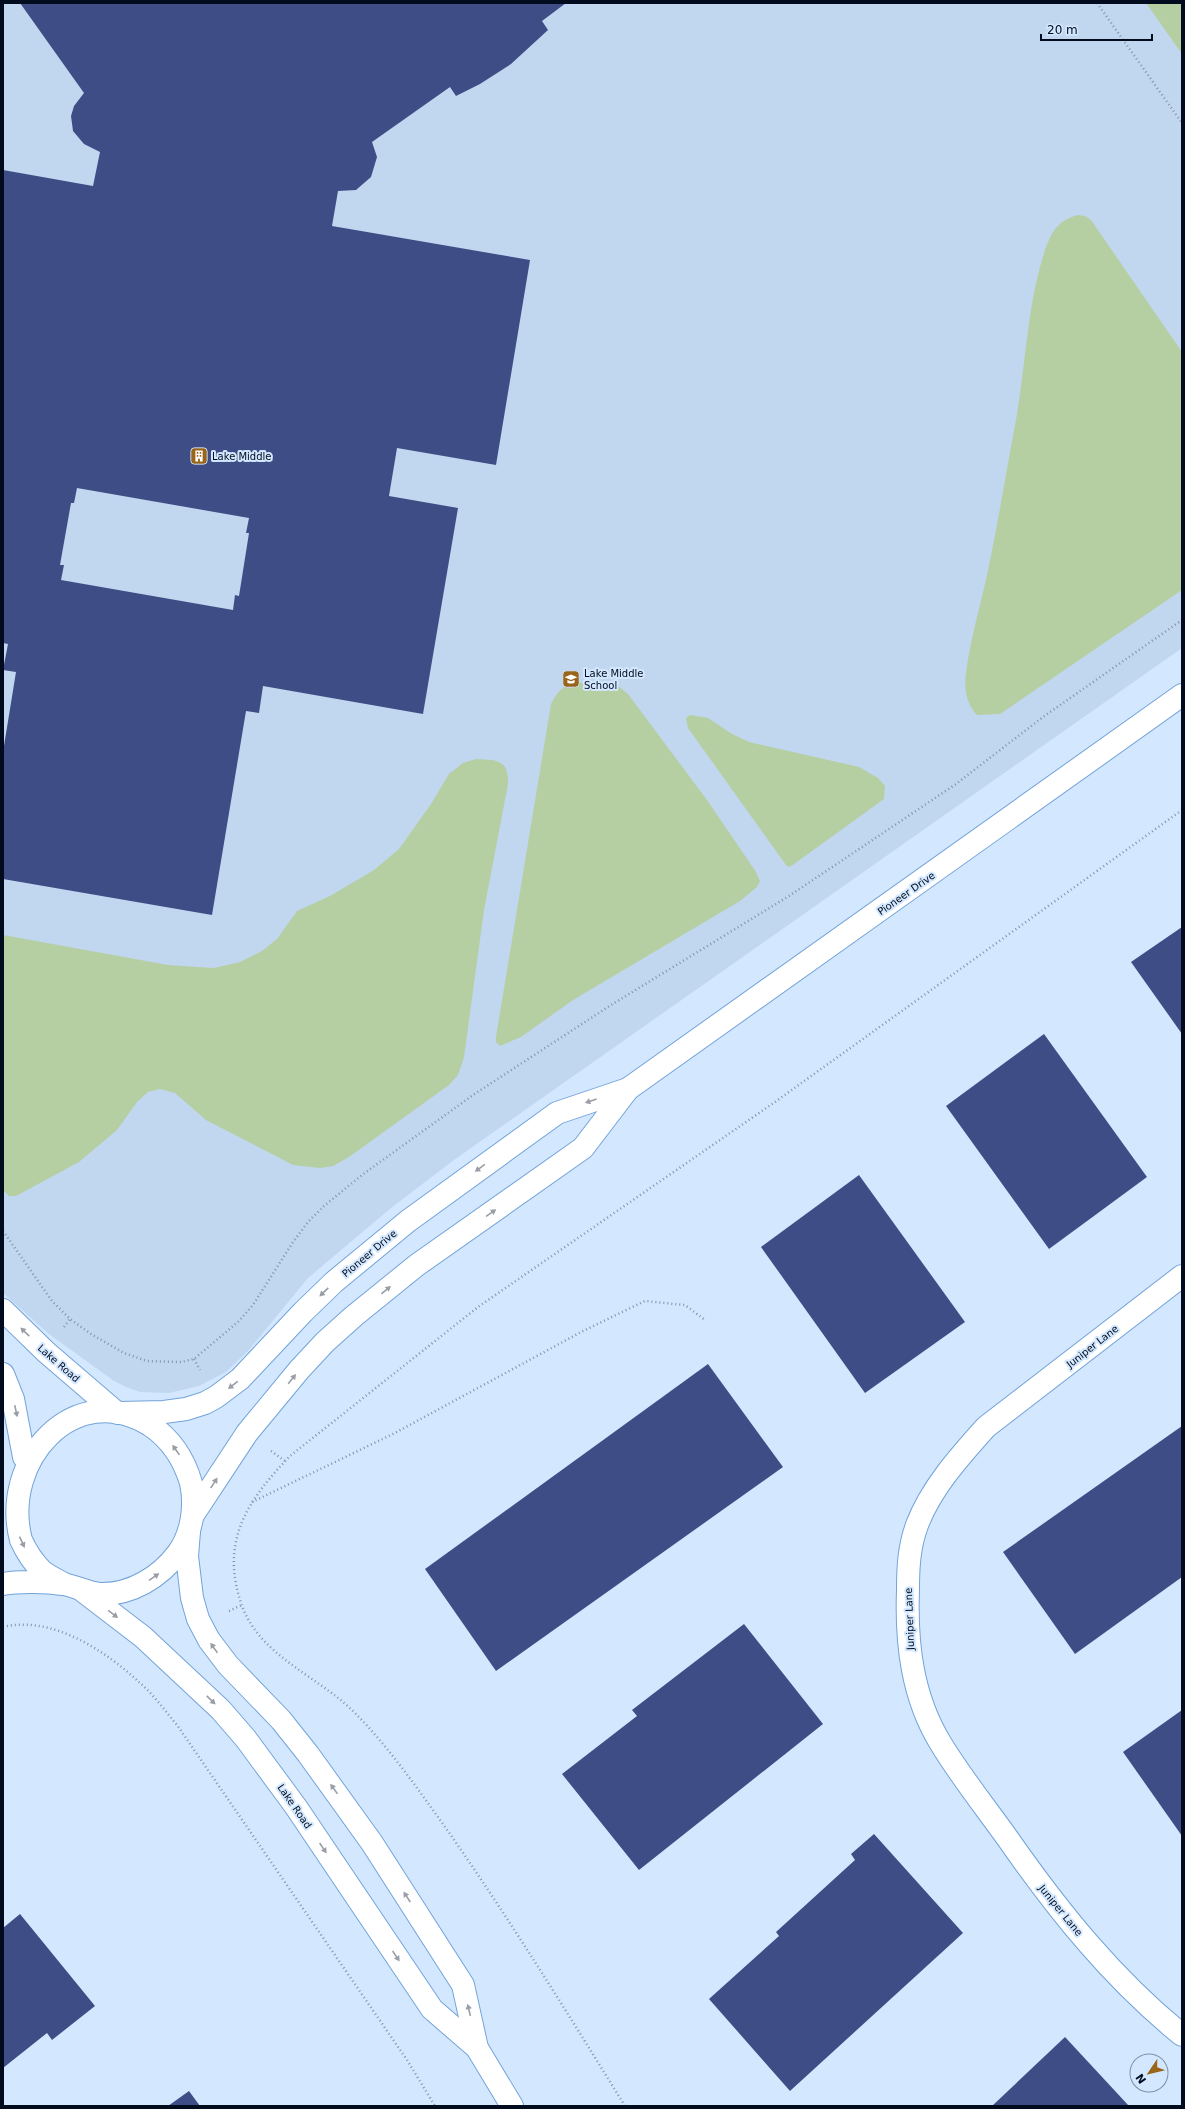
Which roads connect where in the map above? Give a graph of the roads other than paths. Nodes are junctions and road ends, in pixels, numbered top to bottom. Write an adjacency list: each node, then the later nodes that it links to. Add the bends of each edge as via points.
1 (1182, 694): 2 (street, Pioneer Drive)
2 (628, 1089): 6 (street, Pioneer Drive, one-way to 6, via 557,1113 408,1220 334,1282 240,1379 216,1397 186,1409); 9 (street, Pioneer Drive, one-way to 2, via 247,1433 325,1342 417,1265 583,1148)
3 (1182, 1276): 12 (street, Juniper Lane, via 986,1427 959,1457 918,1524 909,1554 908,1643 925,1713 941,1744 1047,1894 1079,1934 1121,1980)
4 (3, 1310): 6 (street, Lake Road, one-way to 4, via 46,1352)
5 (3, 1374): 7 (street, one-way to 7, via 13,1399)
6 (118, 1413): 7 (street, Lake Road, via 97,1412 75,1416 55,1425 37,1439); 9 (street, Lake Road, one-way to 6, via 192,1490 187,1468 175,1448 160,1432 141,1420)
7 (24, 1457): 8 (street, Lake Road)
8 (9, 1486): 11 (street, Lake Road, one-way to 11, via 16,1529 26,1552 42,1571)
9 (191, 1523): 11 (street, Pioneer Drive, one-way to 9, via 101,1594 120,1592 155,1577 170,1564 181,1549); 13 (street, Lake Road, one-way to 9, via 463,1985 372,1844 282,1720 228,1665 209,1640 198,1619 192,1598 187,1556)
10 (3, 1584): 11 (street)
11 (73, 1587): 13 (street, Lake Road, one-way to 13, via 143,1636 221,1710 246,1739 296,1807 432,2009)
12 (1182, 2035)
13 (477, 2048): 14 (street, Lake Road)
14 (512, 2106)

